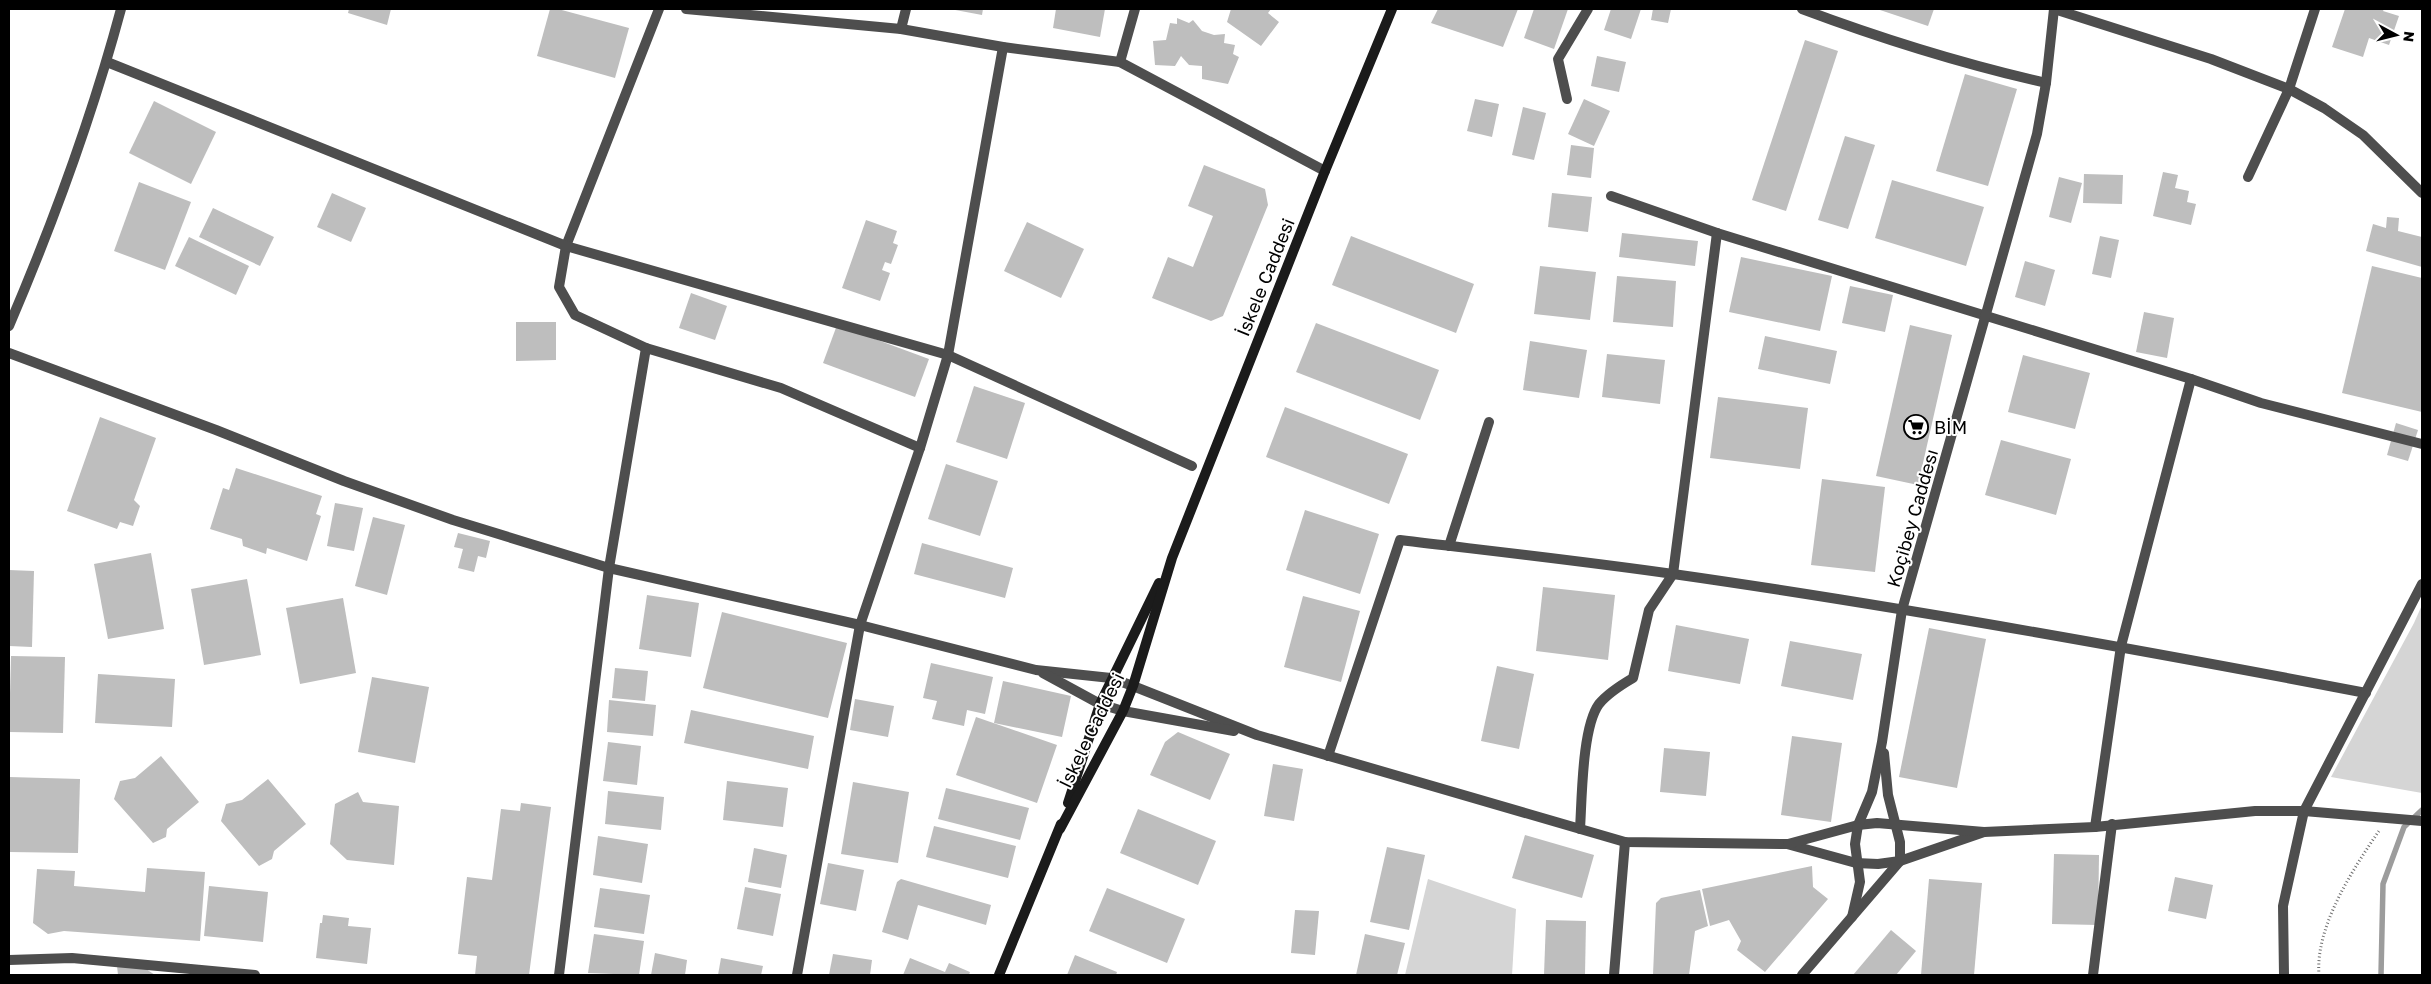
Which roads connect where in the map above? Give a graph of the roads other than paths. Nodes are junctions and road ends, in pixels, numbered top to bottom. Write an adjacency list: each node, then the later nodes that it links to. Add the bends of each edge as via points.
1 (120, 9): 13 (street)
2 (660, 9): 23 (street)
3 (686, 9): 11 (street)
4 (906, 9): 11 (street)
5 (1135, 9): 14 (street)
6 (1392, 9): 18 (main road, İskele Caddesi)
7 (1588, 9): 17 (street, via 1558,59)
8 (1802, 9): 15 (street, via 1871,35 1973,66)
9 (2054, 9): 15 (street, Koçibey Caddesı); 16 (street, via 2211,59)
10 (2315, 9): 16 (street)
11 (901, 29): 12 (street)
12 (1003, 47): 14 (street); 28 (street)
13 (107, 62): 23 (street); 25 (street, via 41,250)
14 (1120, 62): 18 (street)
15 (2046, 82): 24 (street, Koçibey Caddesı, via 2037,134)
16 (2289, 89): 19 (street); 20 (street, via 2363,134)
17 (1567, 99)
18 (1325, 171): 35 (main road, İskele Caddesi)
19 (2248, 177)
20 (2422, 193)
21 (1611, 196): 22 (street)
22 (1717, 233): 24 (street); 37 (street)
23 (566, 246): 26 (street, via 559,287 575,315); 28 (street)
24 (1987, 315): 29 (street); 39 (street, Koçibey Caddesı)
25 (9, 326)
26 (646, 348): 32 (street, via 781,388); 36 (street)
27 (9, 353): 36 (street, via 380,494)
28 (948, 355): 32 (street); 33 (street)
29 (2191, 378): 31 (street, via 2261,402); 41 (street)
30 (1489, 422): 34 (street)
31 (2422, 444)
32 (920, 448): 40 (street)
33 (1192, 466)
34 (1449, 546): 37 (street); 50 (street, via 1400,540)
35 (1172, 558): 43 (main road, İskele Caddesi); 44 (main road, İskele Caddesi)
36 (609, 568): 40 (street); 67 (street)
37 (1673, 574): 39 (street); 58 (street, via 1649,610 1633,678 1599,704 1588,729)
38 (2422, 584): 45 (street)
39 (1902, 610): 41 (street); 49 (street, Koçibey Caddesı)
40 (860, 625): 42 (street); 68 (street)
41 (2121, 646): 45 (street); 56 (street)
42 (1036, 670): 43 (street); 46 (street)
43 (1111, 678): 44 (street); 46 (main road, İskele Caddesi)
44 (1133, 686): 47 (main road, İskele Caddesi); 48 (street)
45 (2366, 693): 51 (street)
46 (1100, 704): 47 (street); 57 (main road, İskele Caddesi)
47 (1123, 711): 48 (street); 57 (main road, İskele Caddesi)
48 (1257, 735): 50 (street)
49 (1882, 742): 53 (street, Koçibey Caddesı, via 1888,795); 55 (street, Koçibey Caddesı, via 1872,792)
50 (1328, 756): 58 (street)
51 (2304, 811): 52 (street); 54 (street, via 2255,810); 73 (street, via 2284,906)
52 (2422, 821)
53 (1896, 824): 55 (street); 59 (street); 62 (street, Koçibey Caddesı)
54 (2112, 824): 56 (street); 72 (street)
55 (1858, 825): 61 (street); 63 (street, Koçibey Caddesı)
56 (2095, 827): 59 (street)
57 (1060, 829): 69 (main road, İskele Caddesi)
58 (1580, 829): 60 (street)
59 (1984, 832): 62 (street)
60 (1625, 842): 61 (street); 70 (street)
61 (1787, 844): 63 (street)
62 (1900, 861): 63 (street); 64 (street)
63 (1856, 863): 64 (street, Koçibey Caddesı, via 1860,882)
64 (1852, 917): 71 (street)
65 (9, 960): 66 (street, via 72,958)
66 (255, 975)
67 (559, 975)
68 (797, 975)
69 (999, 975)
70 (1614, 975)
71 (1802, 975)
72 (2092, 975)
73 (2284, 975)

